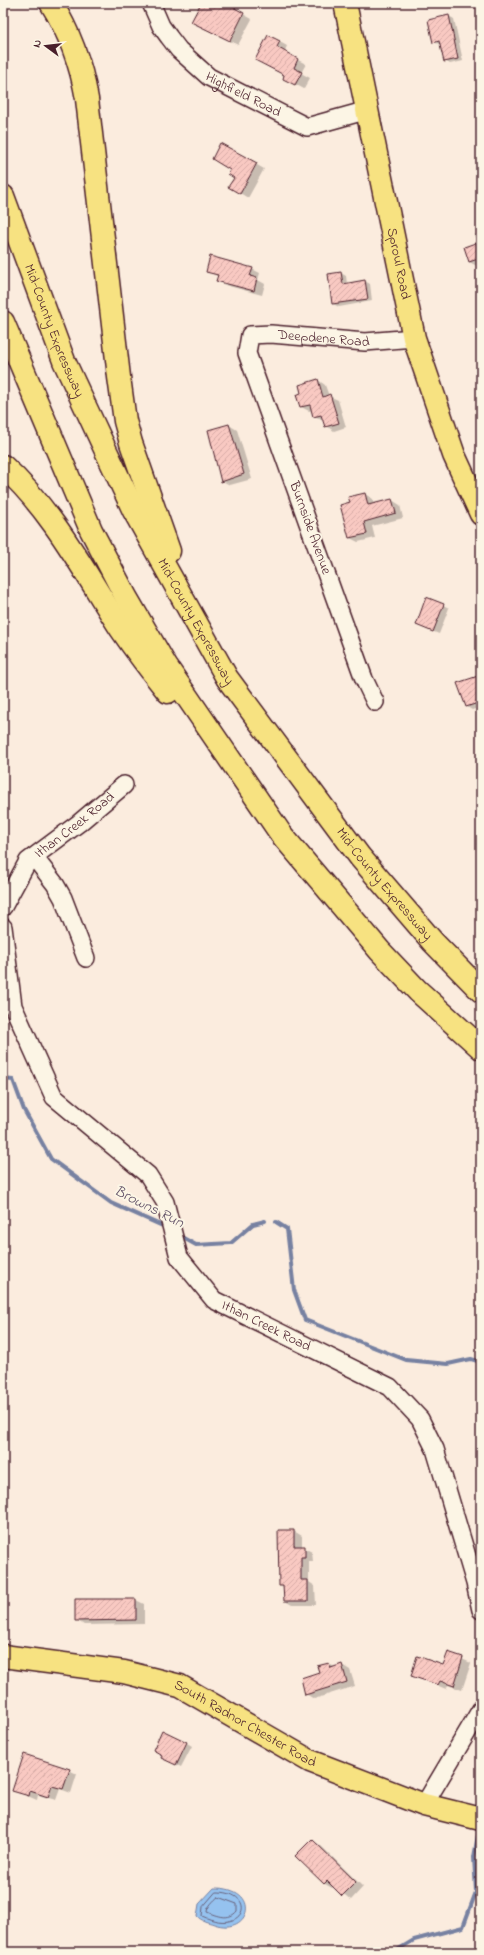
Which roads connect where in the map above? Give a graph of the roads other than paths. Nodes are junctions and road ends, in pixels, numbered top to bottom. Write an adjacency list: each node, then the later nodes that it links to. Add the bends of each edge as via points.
1 (51, 3): 11 (main road, via 73,45 87,99 119,383 131,443 166,544)
2 (151, 3): 4 (street, Highfield Road, via 161,26 179,50 209,77 307,127)
3 (345, 3): 4 (main road, Sproul Road)
4 (368, 110): 7 (main road, Sproul Road)
5 (3, 196): 11 (main road, Mid-County Expressway, via 64,361 134,511)
6 (3, 322): 14 (main road, via 91,530 126,597 166,666)
7 (414, 338): 8 (street, Deepdene Road, via 365,342 271,334 250,335); 10 (main road, Sproul Road, via 454,455)
8 (247, 353): 12 (street, Burnside Avenue, via 364,679)
9 (3, 466): 14 (main road, via 60,532 141,657)
10 (481, 514)
11 (227, 678): 20 (main road, Mid-County Expressway, via 360,857 433,942)
12 (375, 702)
13 (124, 785): 15 (street, Ithan Creek Road)
14 (281, 834): 21 (main road, via 380,951 418,991)
15 (34, 857): 16 (street, Ithan Creek Road, via 28,861); 19 (street, via 63,898)
16 (3, 907)
17 (3, 927): 18 (street, Ithan Creek Road)
18 (4, 950): 22 (street, Ithan Creek Road, via 13,1006 54,1097 148,1175 165,1202 179,1257 214,1300 390,1387 420,1418 435,1449)
19 (86, 958)
20 (481, 991)
21 (481, 1048)
22 (481, 1610)
23 (3, 1656): 25 (main road, South Radnor Chester Road, via 124,1672 180,1686 310,1761)
24 (481, 1710): 25 (street)
25 (424, 1805): 26 (main road, South Radnor Chester Road)
26 (481, 1819)

